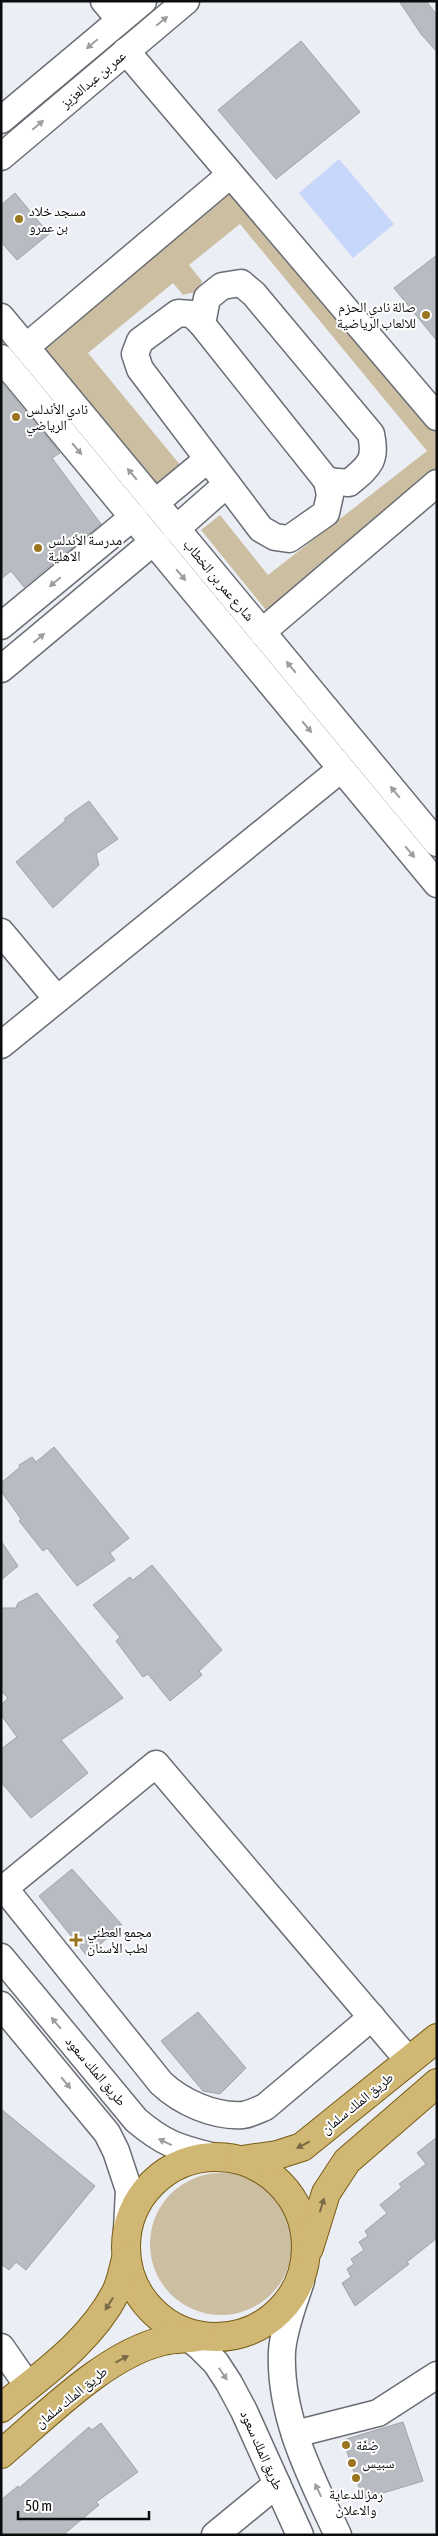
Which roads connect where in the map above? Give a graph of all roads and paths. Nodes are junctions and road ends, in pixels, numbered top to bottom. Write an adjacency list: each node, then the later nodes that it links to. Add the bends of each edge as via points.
1 (143, 1): 3 (street, عمر بن عبدالعزيز)
2 (186, 1): 4 (street, عمر بن عبدالعزيز, one-way to 2)
3 (112, 11): 5 (street, عمر بن عبدالعزيز, one-way to 5)
4 (126, 50): 6 (street, عمر بن عبدالعزيز, one-way to 4); 7 (street)
5 (1, 120)
6 (1, 157)
7 (230, 175): 10 (street); 12 (street)
8 (1, 317): 10 (street, شارع عمر بن الخطاب)
9 (202, 324): 13 (street, via 192,314 178,313 140,341 135,354 140,369); 14 (street); 14 (street, via 207,298 222,286 241,283 254,294 372,434 375,451 366,468 349,482)
10 (26, 347): 17 (street, شارع عمر بن الخطاب, one-way to 10)
11 (1, 358): 18 (street, شارع عمر بن الخطاب, one-way to 18)
12 (437, 417)
13 (208, 459): 16 (street); 17 (street)
14 (328, 481): 16 (street, via 330,495 326,512 289,539 275,537 261,529)
15 (437, 483): 22 (street)
16 (228, 484): 19 (street)
17 (155, 503): 19 (street, شارع عمر بن الخطاب)
18 (133, 517): 20 (street, شارع عمر بن الخطاب); 21 (street, one-way to 21)
19 (176, 528): 22 (street, شارع عمر بن الخطاب)
20 (153, 542): 23 (street, one-way to 20); 24 (street, شارع عمر بن الخطاب, one-way to 24)
21 (1, 626)
22 (262, 632): 25 (street, شارع عمر بن الخطاب, one-way to 22)
23 (1, 669)
24 (341, 768): 26 (street, شارع عمر بن الخطاب, one-way to 26); 28 (street)
25 (432, 827)
26 (437, 884)
27 (1, 932): 28 (street)
28 (57, 999): 29 (street)
29 (1, 1045)
30 (3, 1890): 33 (street, via 161,2083 186,2102 212,2111 244,2115 265,2107); 33 (street, via 156,1764)
31 (1, 1957): 37 (street, طريق الملك سعود, one-way to 31, via 181,2149 157,2138 136,2120)
32 (1, 2005): 39 (street, one-way to 39, via 107,2133 129,2190)
33 (372, 2018): 35 (street)
34 (437, 2038): 35 (main road, طريق الملك سلمان)
35 (409, 2061): 38 (main road, طريق الملك سلمان, one-way to 38, via 302,2147 277,2155)
36 (437, 2083): 40 (main road, one-way to 36, via 326,2193 347,2161)
37 (211, 2156): 38 (main road); 39 (main road, via 182,2163 156,2179 137,2202)
38 (242, 2160): 40 (main road, via 269,2173 291,2194 304,2221)
39 (127, 2230): 41 (main road)
40 (308, 2251): 42 (main road, طريق الملك سلمان)
41 (126, 2259): 43 (main road, via 134,2287 152,2311); 46 (main road, one-way to 46, via 117,2290 99,2320 74,2347)
42 (301, 2281): 43 (main road, طريق الملك سلمان, via 285,2306 262,2325 234,2336); 48 (street, via 282,2350 284,2386)
43 (189, 2334): 49 (main road, طريق الملك سلمان, one-way to 43, via 102,2369 135,2352); 50 (street, طريق الملك سعود, one-way to 50, via 216,2363 229,2383)
44 (1, 2347): 46 (street)
45 (437, 2375): 48 (street, via 378,2413)
46 (28, 2386): 47 (main road)
47 (1, 2408)
48 (295, 2434): 53 (street, one-way to 48)
49 (1, 2454)
50 (277, 2484): 51 (street); 52 (street, طريق الملك سعود)
51 (215, 2535)
52 (300, 2535)
53 (338, 2535)

